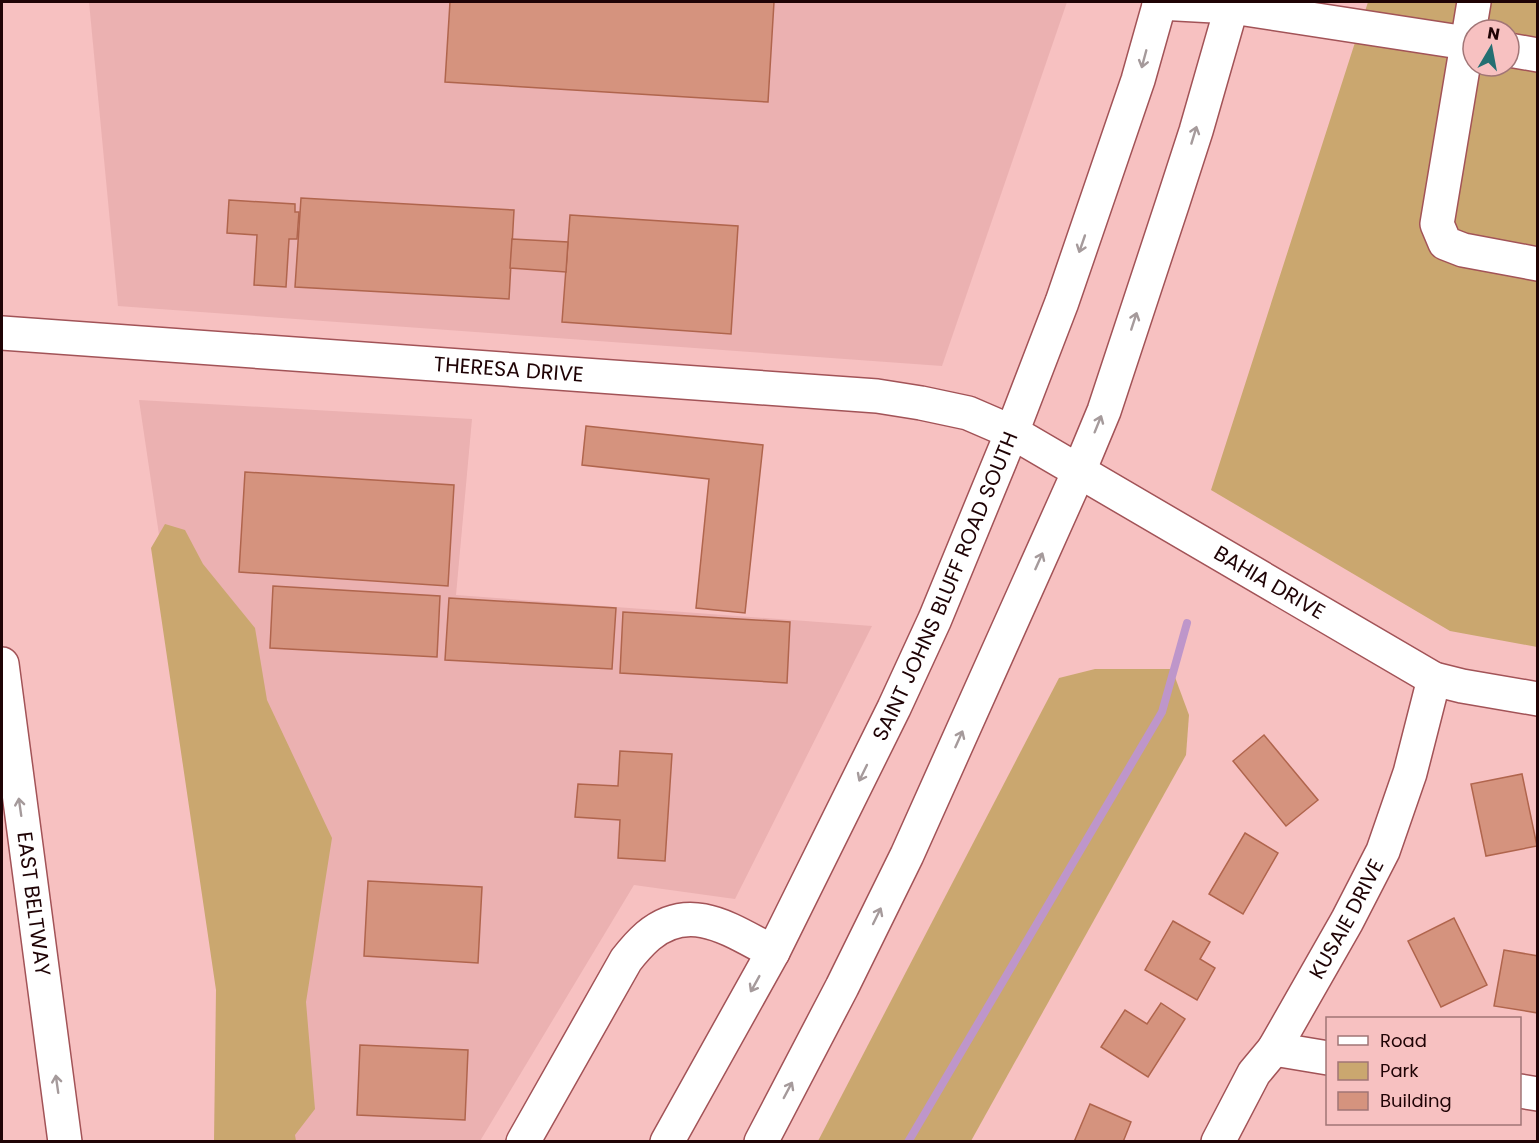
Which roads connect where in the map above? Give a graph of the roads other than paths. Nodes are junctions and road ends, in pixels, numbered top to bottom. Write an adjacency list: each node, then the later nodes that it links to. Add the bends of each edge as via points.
1 (1159, 2): 3 (main road); 11 (main road, SAINT JOHNS BLUFF ROAD SOUTH, one-way to 11, via 1131,102)
2 (1474, 2): 4 (main road)
3 (1232, 4): 5 (main road); 12 (main road, one-way to 3, via 1104,411 1173,202)
4 (1472, 18)
5 (1461, 42)
6 (1521, 52): 7 (main road)
7 (1538, 55)
8 (1464, 78): 9 (main road, via 1437,224 1445,243)
9 (1538, 264)
10 (2, 333): 11 (main road, THERESA DRIVE, via 877,396 968,413)
11 (1012, 432): 12 (main road, BAHIA DRIVE); 16 (main road, SAINT JOHNS BLUFF ROAD SOUTH, one-way to 16, via 899,698)
12 (1079, 471): 14 (main road, BAHIA DRIVE); 24 (main road, one-way to 12, via 907,855)
13 (2, 664): 21 (main road, EAST BELTWAY, one-way to 13)
14 (1434, 679): 15 (main road, BAHIA DRIVE); 17 (main road, KUSAIE DRIVE, via 1410,773 1383,851)
15 (1538, 699)
16 (773, 952): 22 (main road, via 710,922 690,918 676,920 649,935 626,960); 23 (main road, SAINT JOHNS BLUFF ROAD SOUTH, one-way to 23)
17 (1274, 1049): 18 (main road); 25 (main road, KUSAIE DRIVE, via 1254,1073)
18 (1326, 1058)
19 (1521, 1091): 20 (main road)
20 (1538, 1094)
21 (65, 1142)
22 (523, 1142)
23 (667, 1142)
24 (761, 1142)
25 (1218, 1142)

